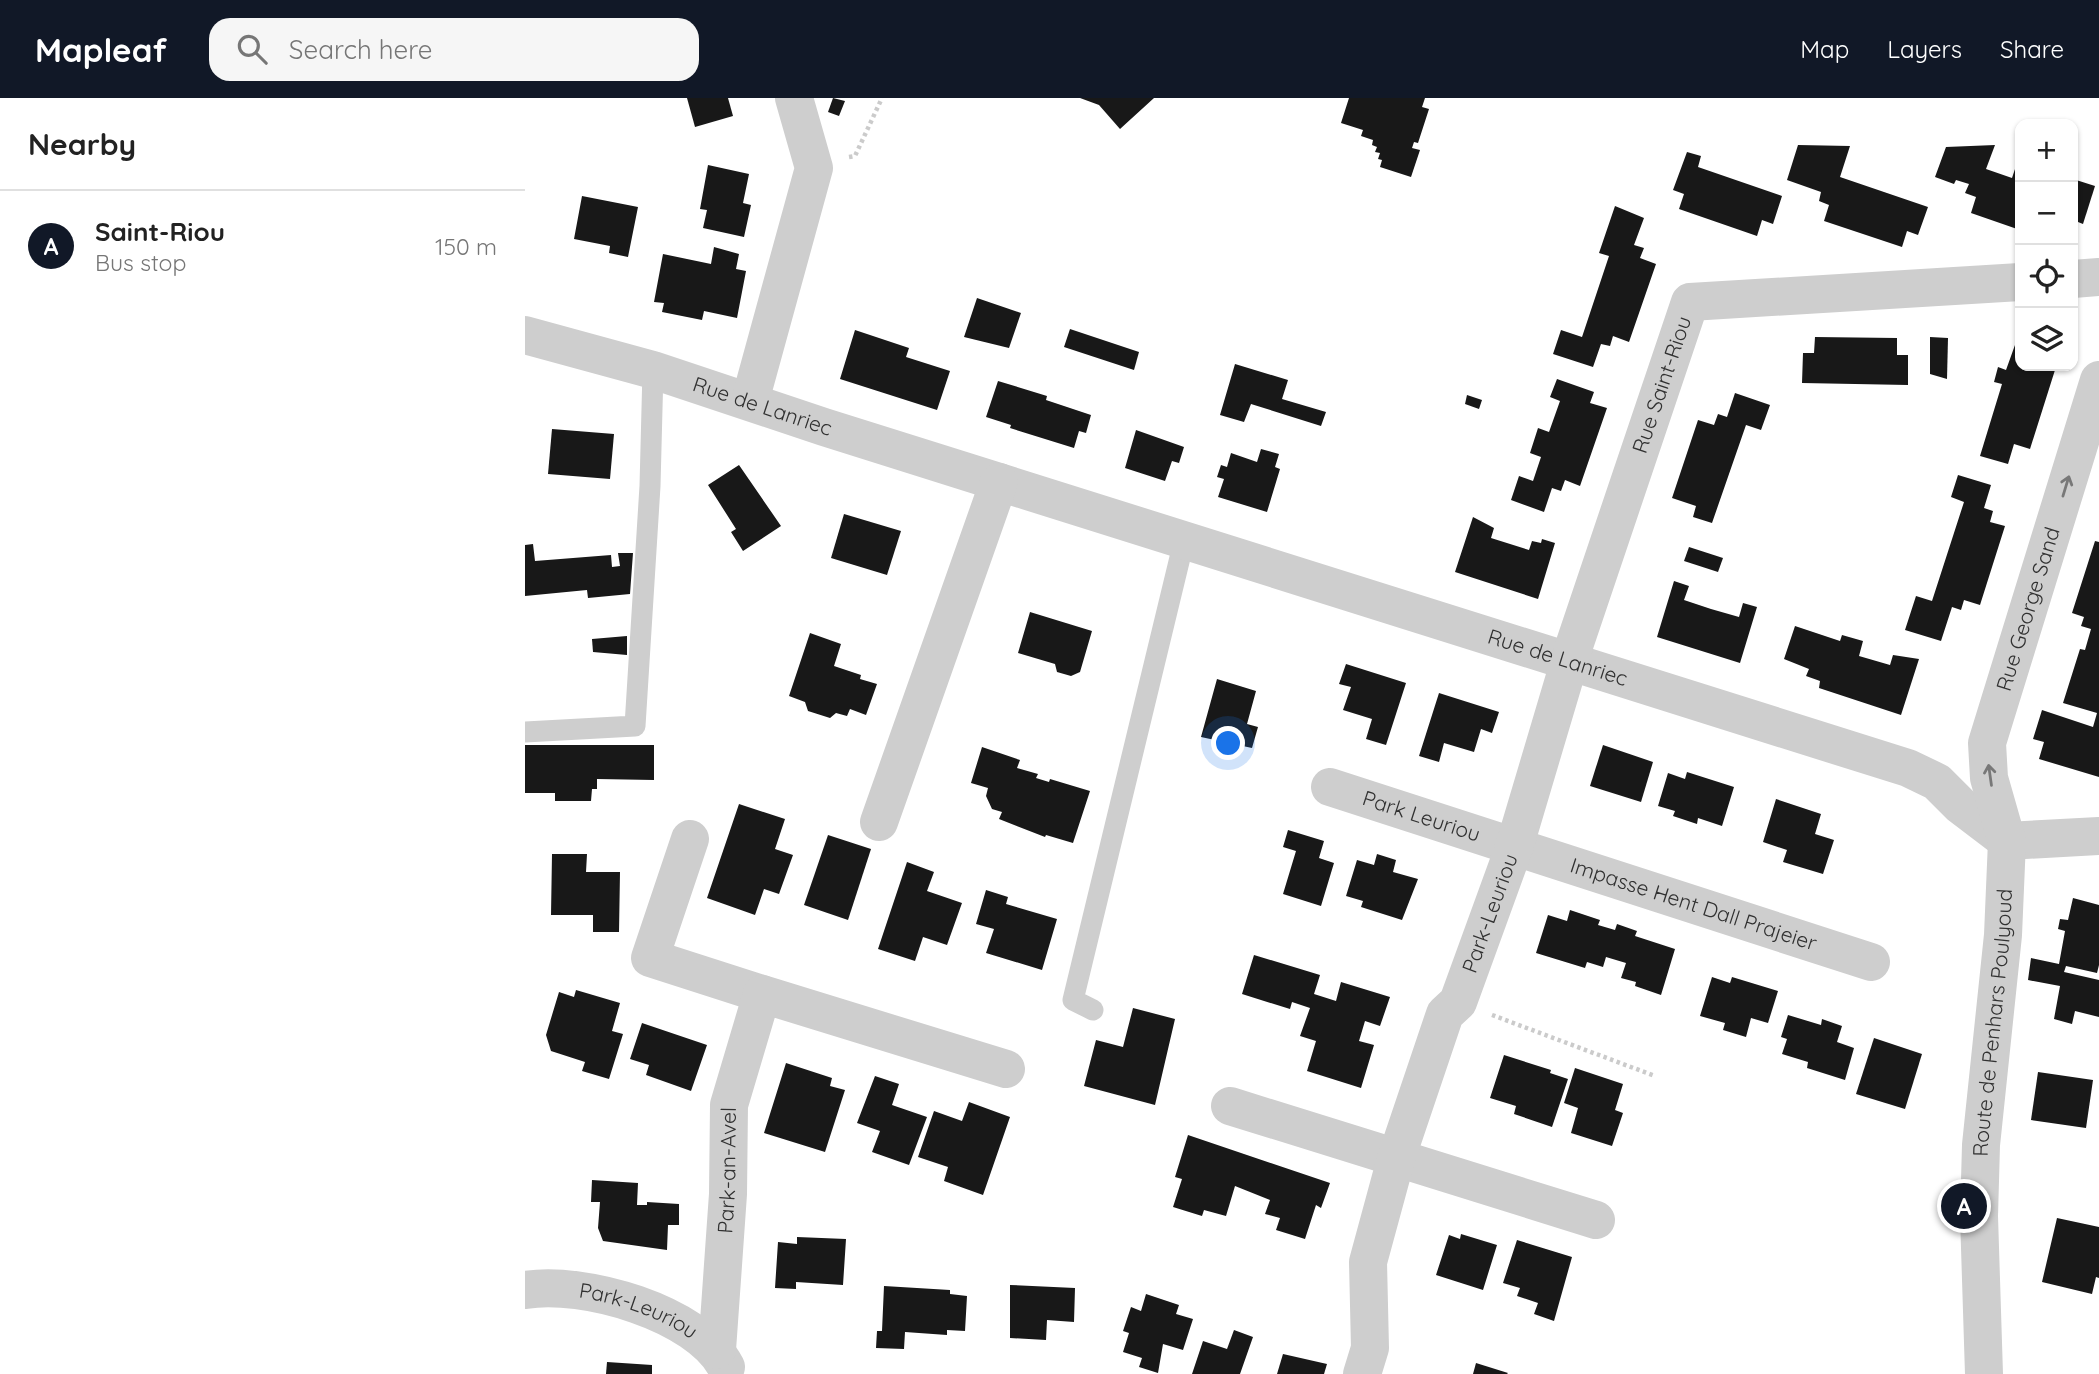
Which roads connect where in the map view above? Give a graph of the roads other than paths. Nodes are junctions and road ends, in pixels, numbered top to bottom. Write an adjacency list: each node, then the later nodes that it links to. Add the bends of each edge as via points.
1 (795, 98): 8 (street, via 814,168)
2 (2099, 277): 3 (street)
3 (2078, 279)
4 (2015, 282): 11 (street, Rue Saint-Riou, via 1690,302)
5 (525, 335): 6 (street, Rue de Lanriec)
6 (653, 370): 8 (street, Rue de Lanriec); 12 (lane, via 635,726)
7 (2099, 380): 17 (street, Rue George Sand, one-way to 7, via 1989,778 1987,743)
8 (750, 401): 9 (street, Rue de Lanriec)
9 (999, 482): 10 (street, Rue de Lanriec); 14 (street)
10 (1184, 541): 11 (street, Rue de Lanriec); 21 (lane, via 1073,1000)
11 (1570, 662): 17 (street, Rue de Lanriec, via 1908,768 1937,782); 18 (street, Park-Leuriou)
12 (525, 732)
13 (1330, 787): 18 (street, Park Leuriou)
14 (879, 822)
15 (2099, 836): 17 (street)
16 (690, 839): 20 (street, via 650,958)
17 (2007, 841): 29 (street, Route de Penhars Poulyoud, via 2003,935 1981,1145)
18 (1514, 848): 19 (street, Impasse Hent Dall Prajeier); 24 (street, Park-Leuriou, via 1458,1003 1445,1014)
19 (1871, 962)
20 (762, 994): 22 (street); 27 (street, Park-an-Avel, via 729,1105)
21 (1093, 1010)
22 (1006, 1069)
23 (1230, 1106): 24 (street)
24 (1396, 1159): 25 (street); 28 (street, Park-Leuriou, via 1368,1262 1370,1349)
25 (1595, 1220)
26 (525, 1290): 27 (street, Park-Leuriou, via 591,1292 628,1301 680,1325)
27 (723, 1362)
28 (1362, 1374)
29 (1984, 1374)

